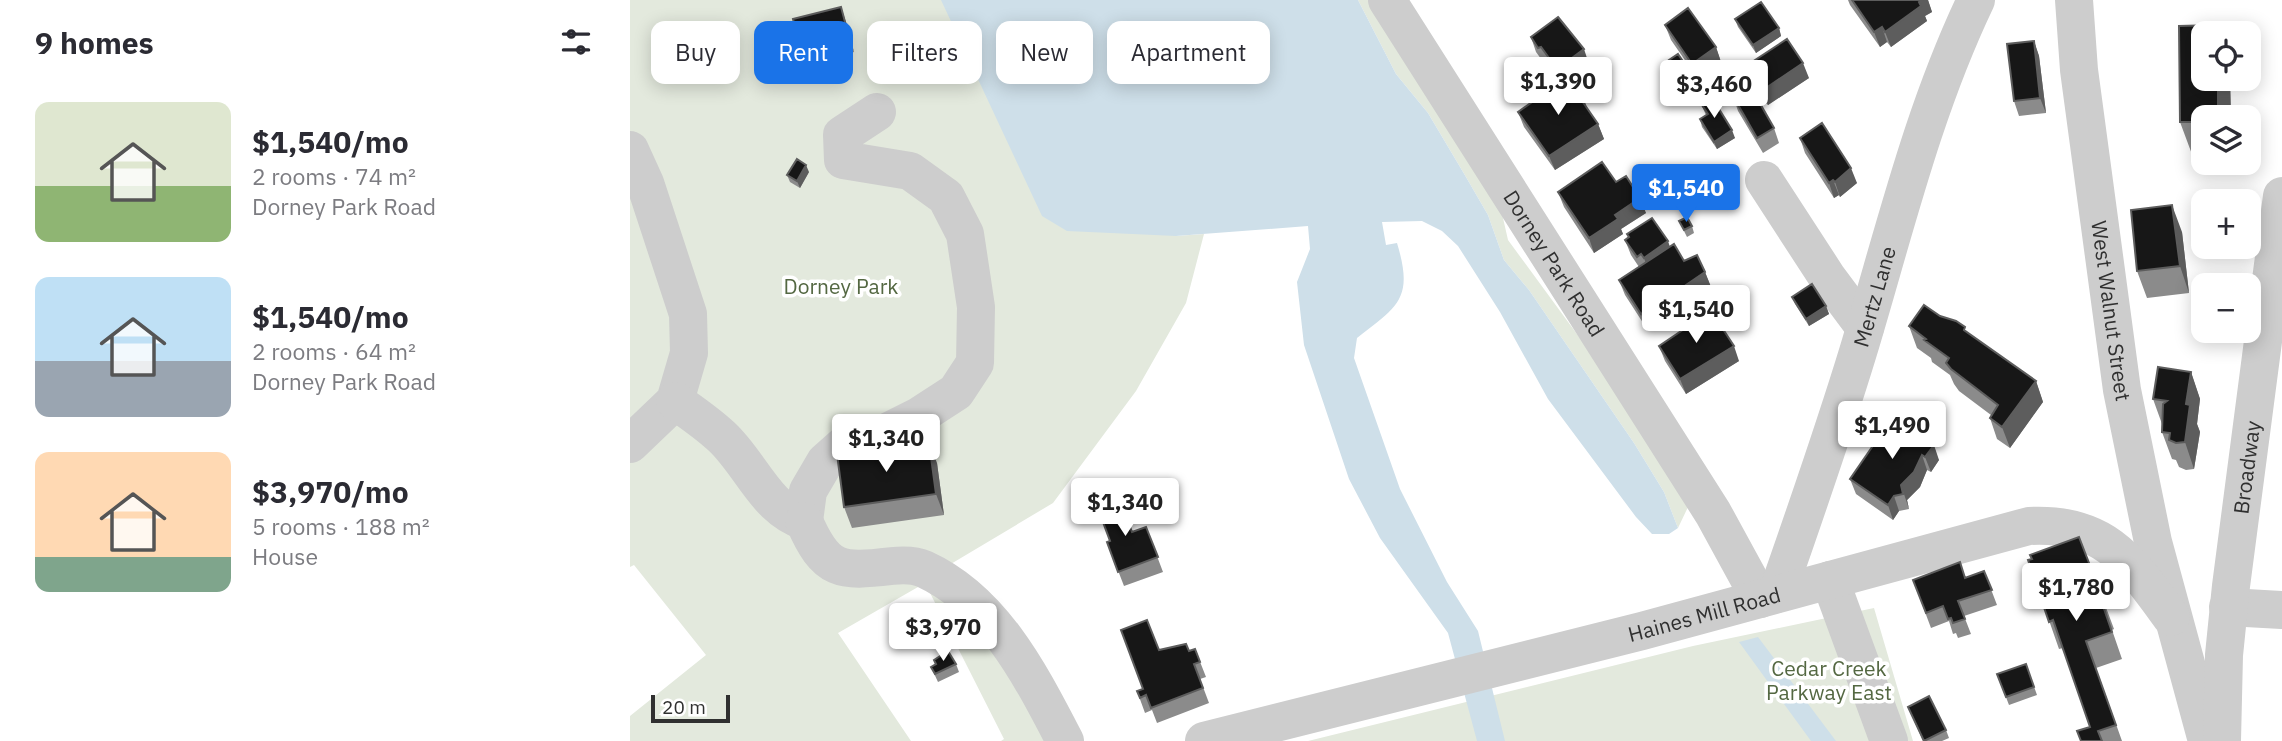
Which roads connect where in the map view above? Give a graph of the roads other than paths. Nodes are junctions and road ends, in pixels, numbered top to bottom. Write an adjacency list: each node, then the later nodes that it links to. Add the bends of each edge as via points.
1 (1387, 0): 13 (street, Dorney Park Road)
2 (2074, 0): 16 (street, West Walnut Street, via 2079,70 2122,390)
3 (1962, 9): 8 (street, Mertz Lane)
4 (877, 112): 11 (street, via 842,135 843,160 910,171 946,197 965,234 976,307 975,363 956,392 883,433 852,438 824,462 808,491)
5 (630, 150): 9 (street, via 688,314 688,353)
6 (1765, 180): 8 (street)
7 (2282, 196): 14 (street, Broadway)
8 (1865, 328): 13 (street, Mertz Lane)
9 (675, 401): 10 (street); 11 (street, via 724,438 762,489 790,516)
10 (630, 444)
11 (804, 521): 17 (street, via 831,563 854,570 922,567 966,595 1011,644)
12 (1830, 580): 13 (street, Haines Mill Road); 16 (street, Haines Mill Road, via 2029,527 2052,525 2105,541 2130,561); 19 (street)
13 (1769, 597): 18 (street, Haines Mill Road)
14 (2228, 607): 15 (street); 21 (street, Broadway)
15 (2282, 610)
16 (2171, 617): 20 (street, West Walnut Street)
17 (1065, 741)
18 (1204, 741)
19 (1889, 741)
20 (2207, 741)
21 (2222, 741)

